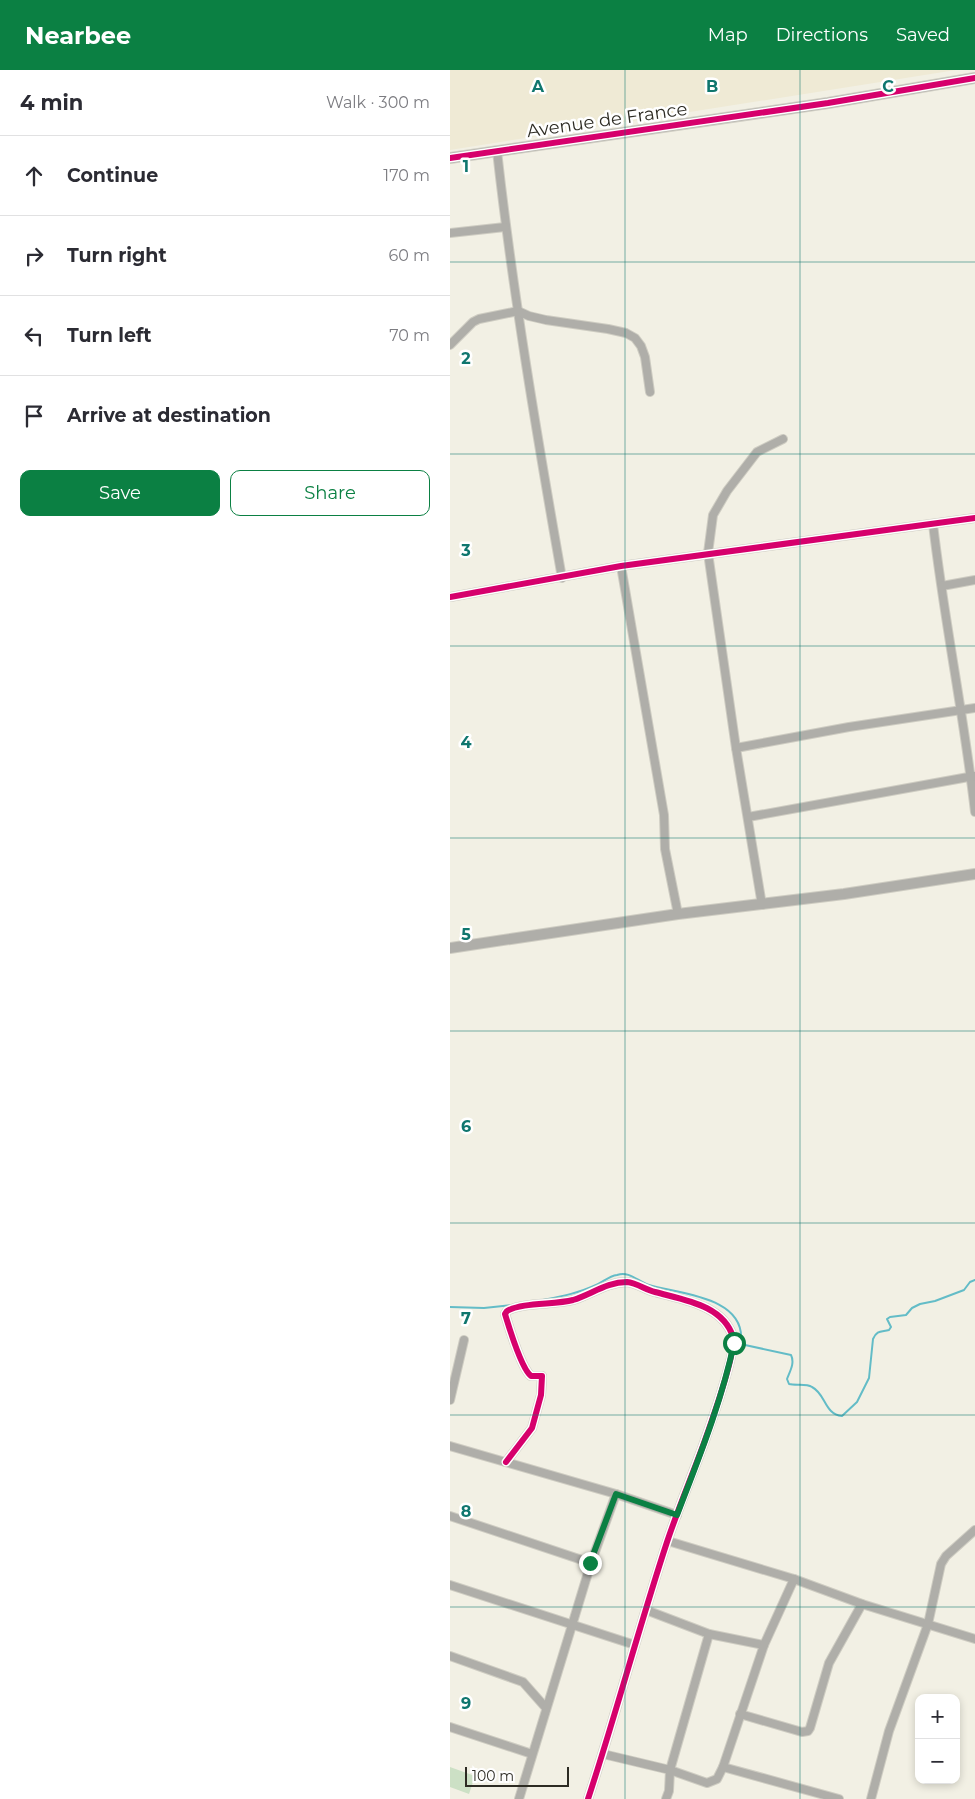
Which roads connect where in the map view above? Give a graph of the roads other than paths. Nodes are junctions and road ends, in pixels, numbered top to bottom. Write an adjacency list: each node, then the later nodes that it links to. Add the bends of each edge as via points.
1 (975, 78): 2 (street, Avenue de France, via 828,104)
2 (497, 151): 3 (street, Avenue de France); 4 (street)
3 (450, 158)
4 (505, 227): 5 (street); 6 (street)
5 (450, 233)
6 (518, 311): 7 (street, via 473,322); 8 (street, via 529,316 626,333 635,338 645,357); 14 (street)
7 (450, 345)
8 (650, 392)
9 (783, 439): 12 (street, via 757,452 727,491 713,515)
10 (975, 518): 11 (street)
11 (934, 524): 12 (street); 16 (street)
12 (708, 554): 13 (street); 20 (street)
13 (621, 566): 14 (street); 26 (street)
14 (562, 578): 17 (street)
15 (975, 580): 16 (street)
16 (942, 586): 19 (street)
17 (450, 597)
18 (975, 708): 19 (street)
19 (962, 710): 20 (street); 21 (street)
20 (736, 748): 23 (street)
21 (973, 777): 22 (street); 23 (street)
22 (975, 812)
23 (748, 817): 25 (street)
24 (975, 874): 25 (street)
25 (762, 905): 26 (street)
26 (678, 914): 27 (street)
27 (450, 948)
28 (464, 1340): 29 (street)
29 (450, 1400)
30 (450, 1446): 31 (street)
31 (506, 1462): 32 (street); 33 (street, via 532,1428 543,1386 542,1376 531,1376 523,1365 506,1311 571,1300 601,1287 624,1282 680,1298 717,1313 734,1343 706,1437)
32 (616, 1494): 33 (street); 37 (street)
33 (677, 1515): 36 (street)
34 (450, 1516): 37 (street)
35 (975, 1530): 43 (street, via 941,1564)
36 (668, 1541): 38 (street); 41 (street)
37 (590, 1563): 42 (street)
38 (794, 1579): 40 (street); 47 (street)
39 (450, 1585): 42 (street)
40 (862, 1604): 43 (street); 50 (street, via 829,1663 808,1731)
41 (646, 1610): 44 (street); 46 (street)
42 (572, 1624): 46 (street); 49 (street)
43 (928, 1624): 45 (street); 60 (street, via 889,1731)
44 (709, 1634): 47 (street); 55 (street)
45 (975, 1639)
46 (635, 1646): 53 (street)
47 (764, 1646): 50 (street)
48 (450, 1656): 49 (street, via 523,1682)
49 (546, 1708): 52 (street)
50 (740, 1714): 54 (street)
51 (450, 1727): 52 (street)
52 (532, 1754): 56 (street)
53 (603, 1754): 55 (street); 57 (street)
54 (723, 1767): 55 (street, via 716,1779 707,1782); 59 (street)
55 (670, 1770): 58 (street)
56 (519, 1799)
57 (588, 1799)
58 (666, 1799)
59 (839, 1799)
60 (871, 1799)

